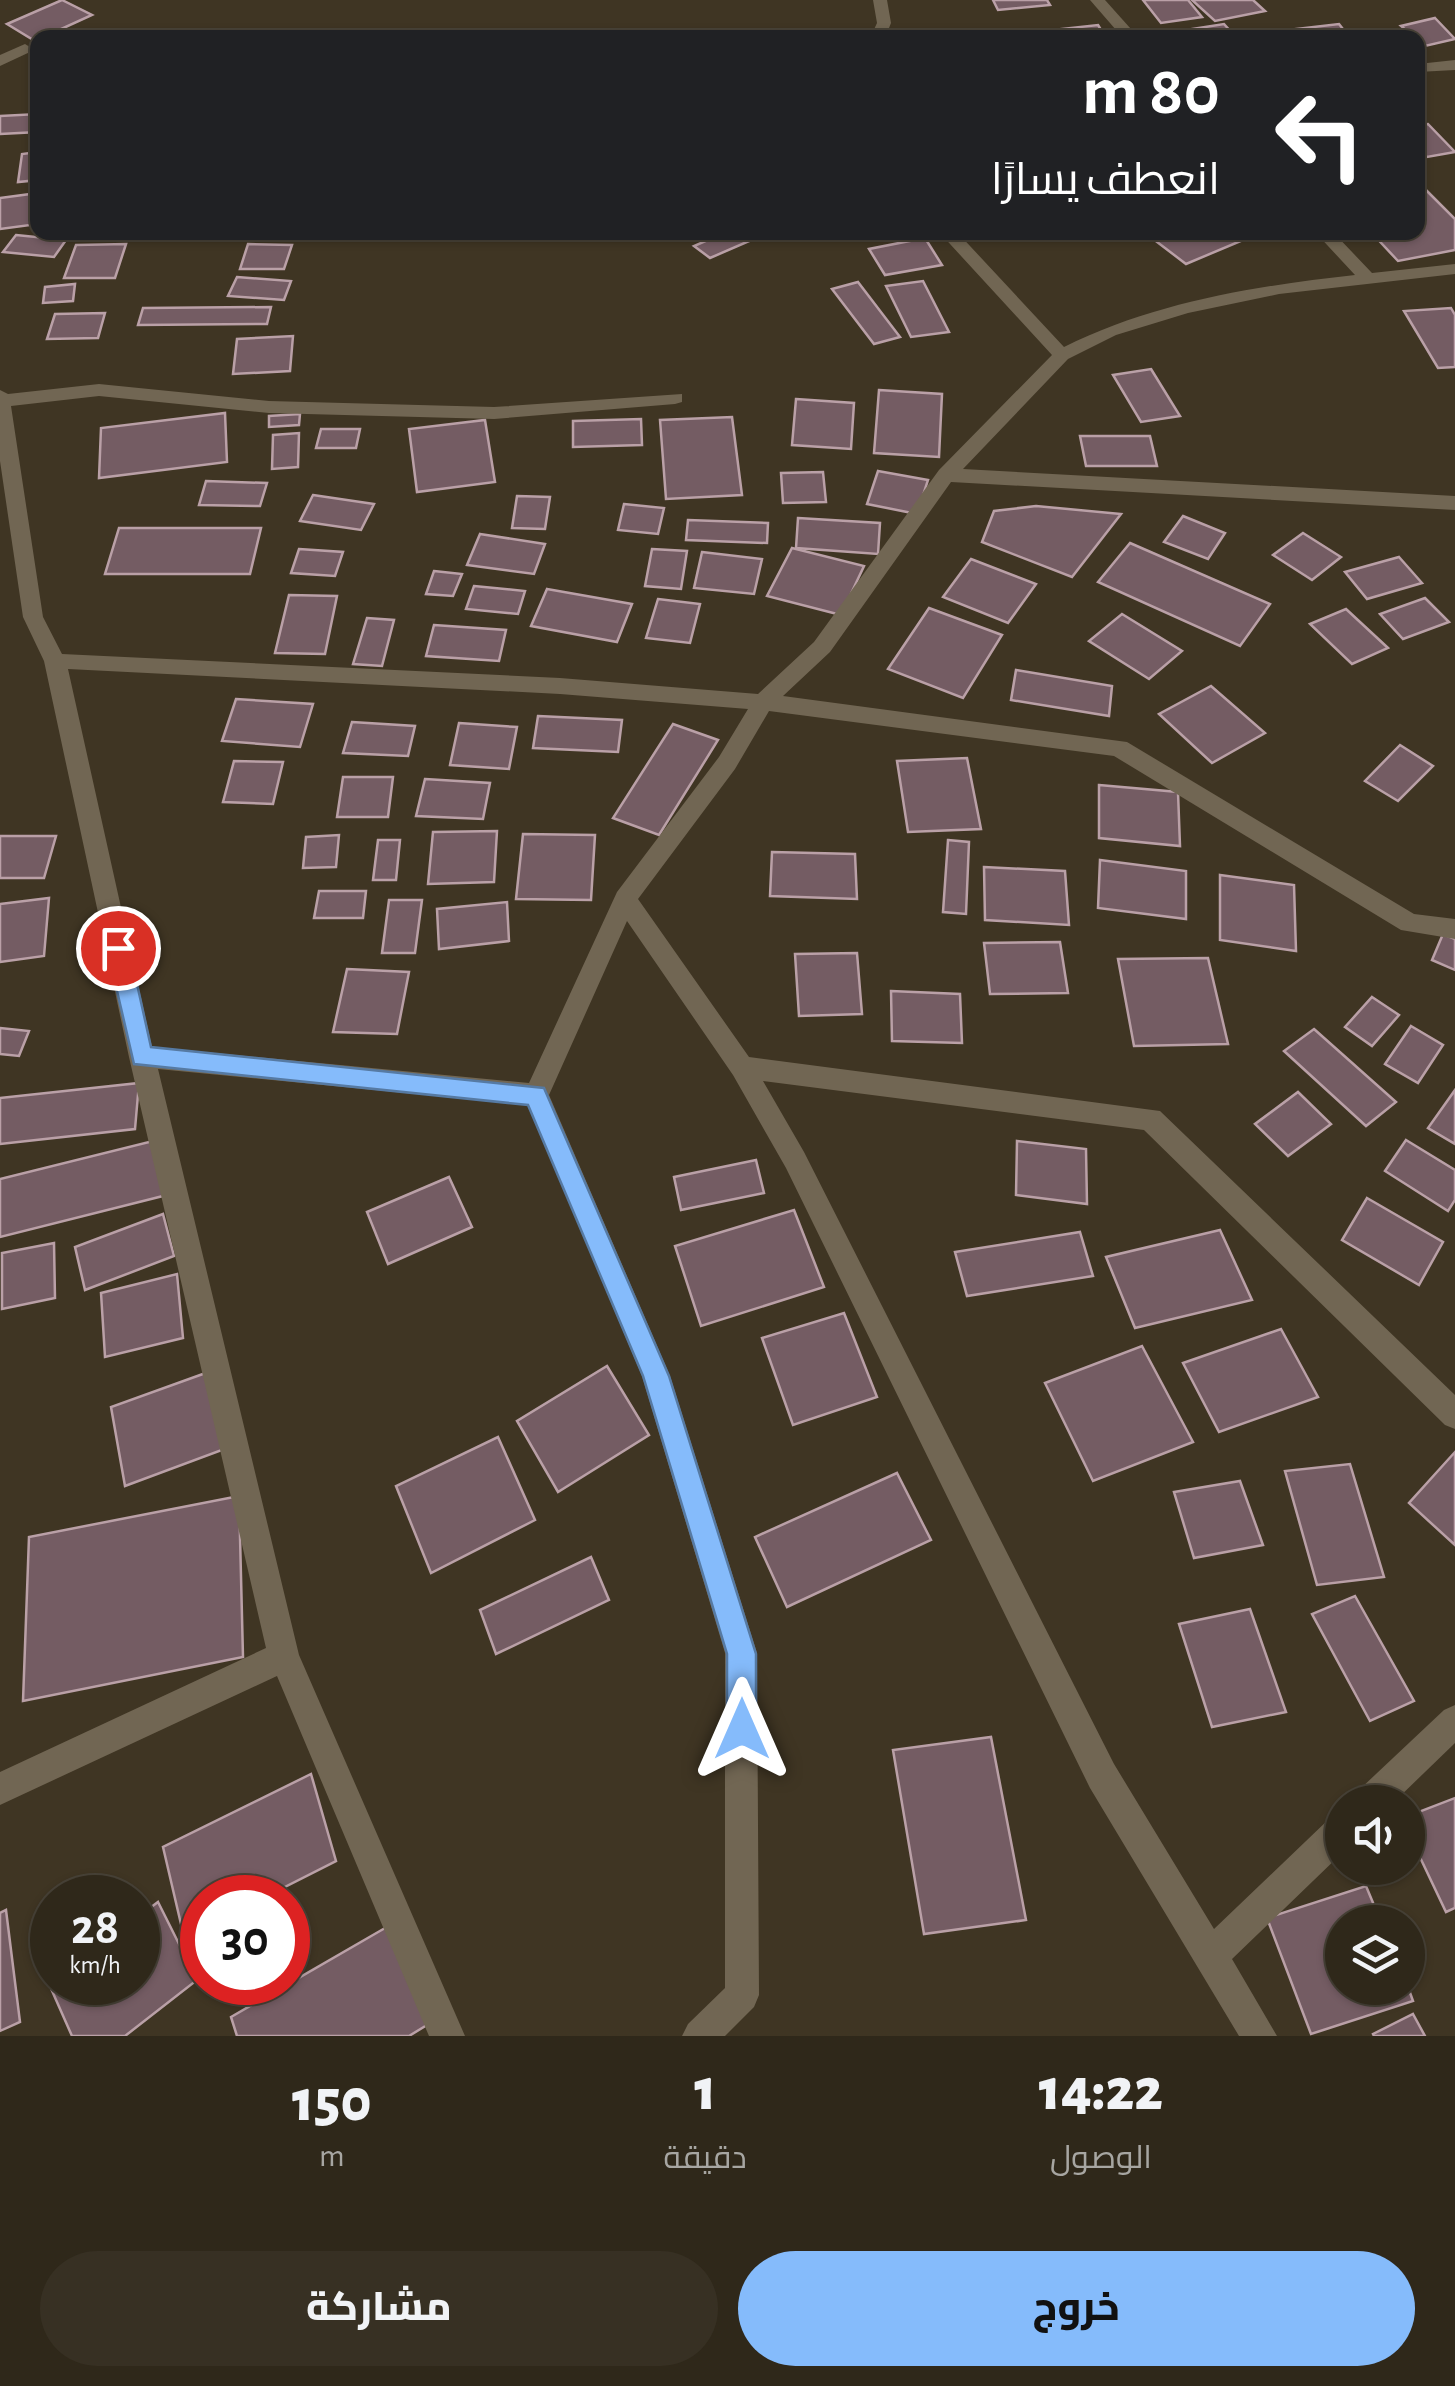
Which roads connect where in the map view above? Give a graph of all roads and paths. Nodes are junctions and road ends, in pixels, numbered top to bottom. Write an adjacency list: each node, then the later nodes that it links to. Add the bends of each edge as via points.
1 (880, 0): 3 (street)
2 (1097, 0): 4 (street)
3 (880, 30)
4 (1125, 30)
5 (25, 49): 6 (street)
6 (0, 62)
7 (1455, 65): 8 (street)
8 (1425, 67)
9 (954, 240): 13 (street)
10 (1331, 240): 12 (street)
11 (1455, 269): 12 (street)
12 (1366, 276): 13 (street, via 1185,308 1110,331)
13 (1062, 356): 16 (street)
14 (675, 398): 15 (street, via 494,413 269,407 99,390)
15 (0, 399): 18 (street, via 33,617)
16 (946, 476): 17 (street); 19 (street, via 822,646)
17 (1455, 503)
18 (55, 661): 19 (street); 22 (street)
19 (763, 702): 20 (street, via 727,763); 21 (street, via 1119,748 1410,924)
20 (624, 899): 23 (street); 24 (street)
21 (1455, 929)
22 (142, 1056): 24 (street); 26 (street)
23 (742, 1067): 25 (street, via 1151,1119); 31 (street, via 795,1160 1102,1776)
24 (536, 1095): 33 (street, via 656,1376 742,1654 742,1995)
25 (1455, 1415)
26 (284, 1656): 29 (street); 32 (street)
27 (1455, 1721): 28 (street)
28 (1389, 1785)
29 (0, 1789)
30 (1325, 1846): 31 (street)
31 (1212, 1956): 34 (street)
32 (448, 2036)
33 (700, 2036)
34 (1259, 2036)

